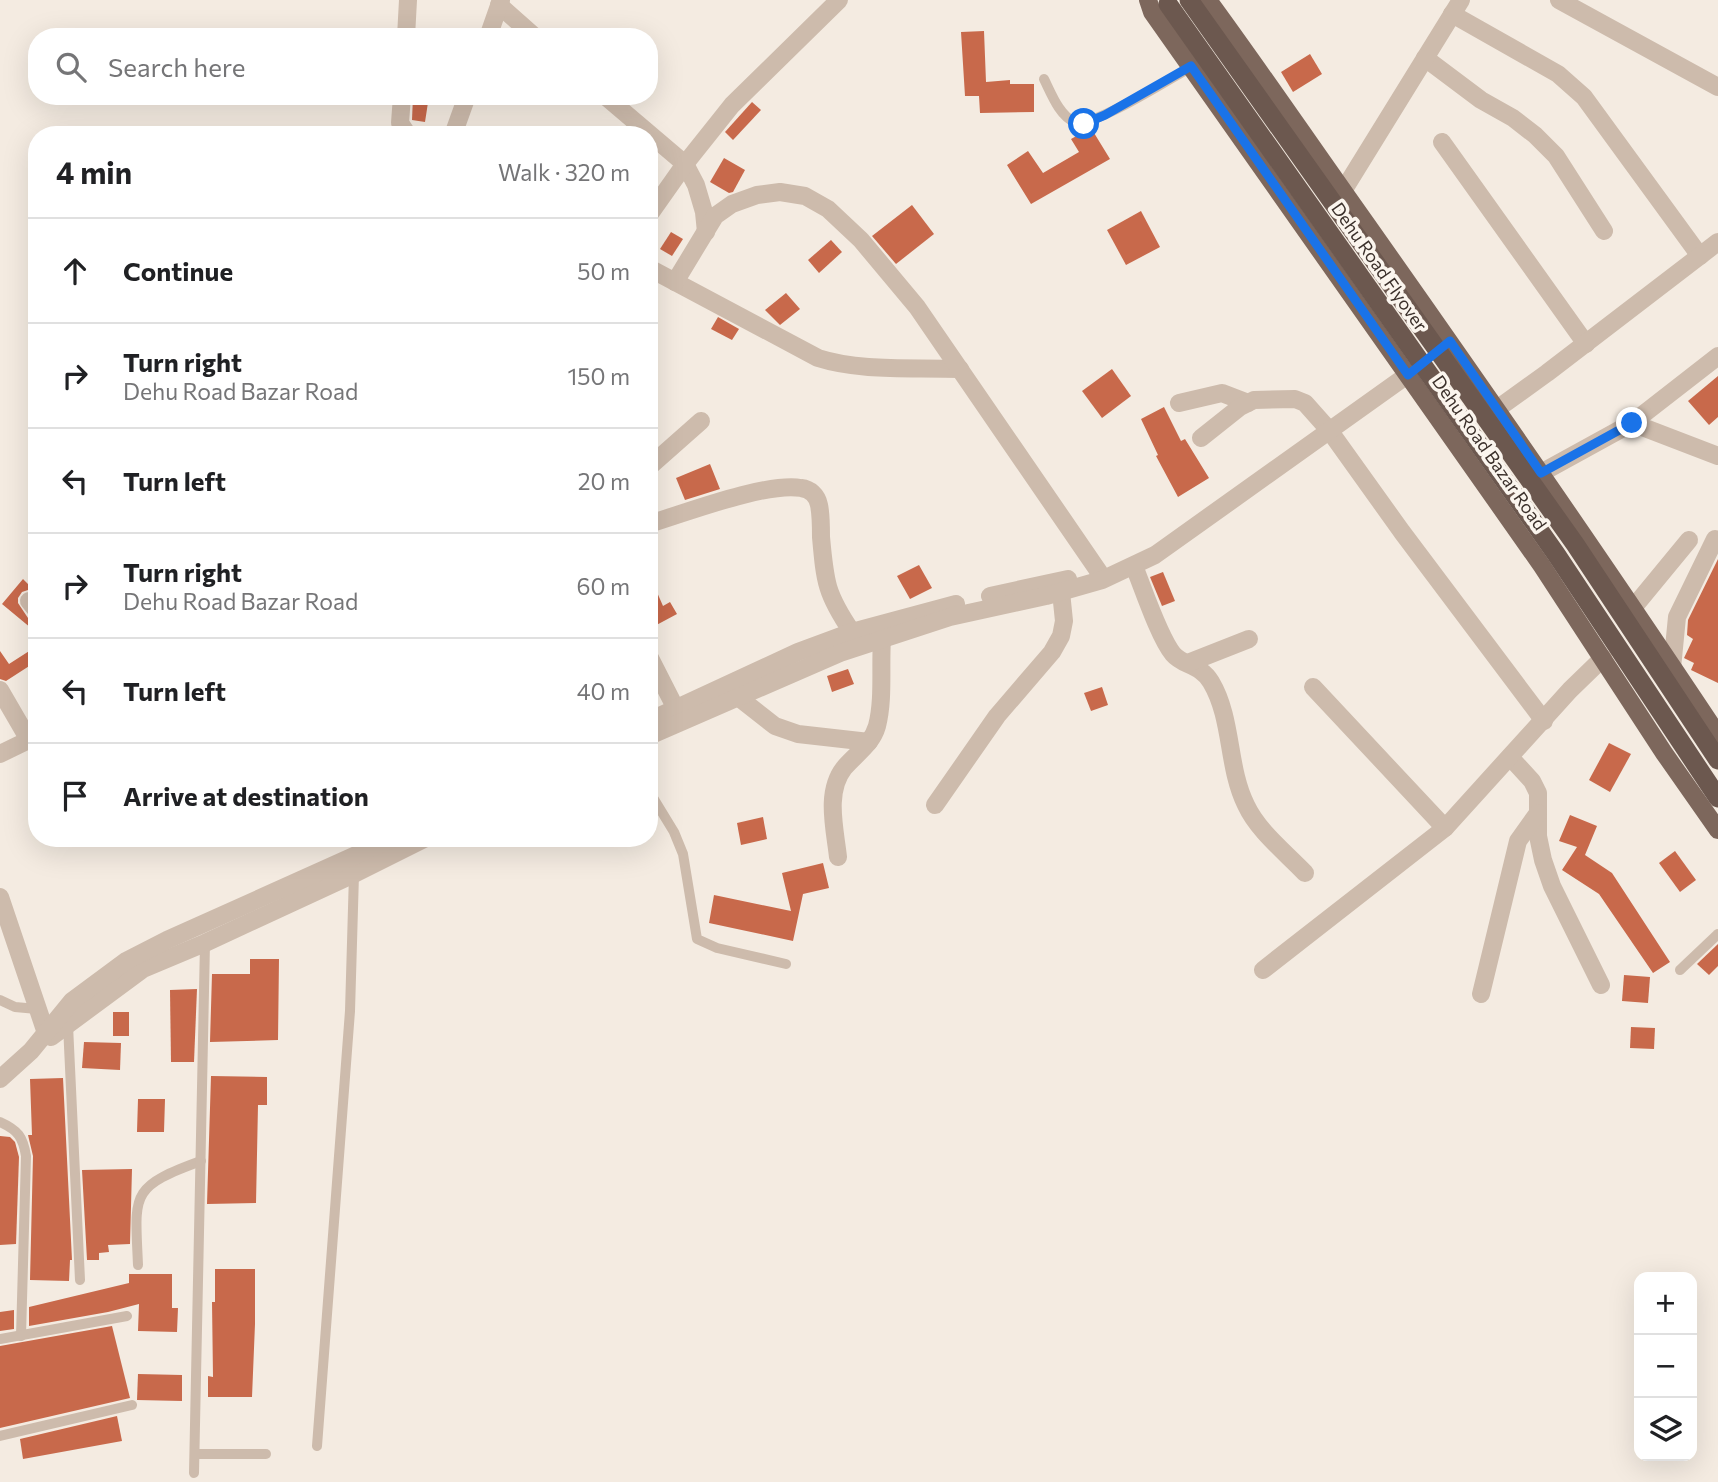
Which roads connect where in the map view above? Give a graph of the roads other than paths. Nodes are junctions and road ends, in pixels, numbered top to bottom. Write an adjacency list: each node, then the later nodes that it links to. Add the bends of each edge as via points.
1 (408, 0): 10 (street)
2 (839, 0): 25 (street, via 732,105)
3 (1148, 0): 14 (main road, Dehu Road Bazar Road)
4 (1189, 0): 77 (highway, Dehu Road Flyover, bridge, via 1575,544)
5 (1208, 0): 26 (main road, Dehu Road Bazar Road)
6 (1559, 0): 16 (street)
7 (500, 3): 11 (street); 12 (street)
8 (1168, 5): 78 (highway, Dehu Road Flyover, bridge, via 1556,554)
9 (1456, 7): 13 (street); 31 (street, via 1558,74 1584,97)
10 (406, 28)
11 (491, 28)
12 (526, 28)
13 (1425, 58): 26 (street); 28 (street, via 1535,135 1556,156)
14 (1191, 66): 15 (lane, via 1084,124 1062,111); 38 (main road, Dehu Road Bazar Road)
15 (1044, 79)
16 (1718, 87)
17 (401, 105): 20 (street)
18 (464, 105): 21 (street)
19 (616, 105): 22 (street)
20 (402, 126)
21 (456, 126)
22 (641, 126)
23 (658, 140): 25 (street)
24 (1442, 142): 35 (street)
25 (685, 163): 27 (street); 29 (street, via 704,212)
26 (1343, 191): 34 (main road, Dehu Road Bazar Road)
27 (658, 202)
28 (1604, 231)
29 (706, 232): 33 (street); 37 (street, via 715,216 757,195 793,194 828,209 861,240 917,307)
30 (1718, 242): 31 (street)
31 (1700, 256): 35 (street)
32 (658, 273): 33 (street)
33 (675, 282): 37 (street, via 808,354 836,364)
34 (1450, 341): 38 (street); 41 (main road, Dehu Road Bazar Road)
35 (1586, 344): 41 (street)
36 (1718, 356): 43 (street)
37 (960, 369): 54 (street)
38 (1408, 375): 44 (street); 60 (main road, Dehu Road Bazar Road)
39 (1179, 403): 40 (street, via 1222,393)
40 (1248, 403): 44 (street, via 1295,399 1305,403); 45 (street)
41 (1497, 409): 48 (main road, Dehu Road Bazar Road)
42 (701, 421): 47 (street)
43 (1632, 423): 46 (street); 48 (street)
44 (1329, 430): 52 (street); 69 (street)
45 (1201, 438)
46 (1718, 456)
47 (658, 459)
48 (1541, 473): 56 (main road, Dehu Road Bazar Road)
49 (658, 521): 57 (street, via 760,491 789,487 814,493 829,594)
50 (1715, 539): 62 (street, via 1677,617)
51 (1689, 540): 56 (street)
52 (1155, 555): 53 (street); 54 (street)
53 (1133, 566): 55 (street); 61 (street, via 1165,640 1173,654)
54 (1099, 572): 57 (street)
55 (1060, 592): 58 (street, via 950,617); 80 (street, via 1064,621 1052,652 997,716)
56 (1633, 608): 62 (main road, Dehu Road Bazar Road)
57 (852, 632): 67 (street, via 797,652)
58 (882, 639): 66 (street); 74 (street, via 879,714)
59 (1249, 639): 61 (street)
60 (1603, 658): 69 (street); 83 (main road, Dehu Road Bazar Road)
61 (1188, 663): 87 (street, via 1210,681 1238,784 1254,820)
62 (1672, 668): 72 (main road, Dehu Road Bazar Road)
63 (658, 674): 67 (street)
64 (1313, 687): 82 (street)
65 (0, 690): 70 (street)
66 (738, 697): 71 (street); 74 (street, via 775,726 798,734)
67 (676, 709): 68 (street)
68 (658, 717)
69 (1544, 721): 76 (street)
70 (28, 731)
71 (658, 732)
72 (1718, 735)
73 (28, 740): 75 (street)
74 (869, 742): 86 (street, via 836,780)
75 (0, 754)
76 (1510, 757): 81 (street, via 1532,780 1538,793); 82 (street)
77 (1718, 760)
78 (1718, 798)
79 (658, 805): 92 (lane, via 683,854 697,939)
80 (935, 805)
81 (1538, 813): 95 (street, via 1538,836 1552,886); 96 (street, via 1518,841)
82 (1445, 828): 93 (street)
83 (1718, 830)
84 (374, 847): 100 (street, via 127,961 72,1001)
85 (404, 847): 88 (street)
86 (838, 857)
87 (1305, 873)
88 (354, 874): 91 (street); 112 (lane, via 351,1011)
89 (0, 897): 98 (street)
90 (1718, 934): 94 (lane)
91 (205, 943): 99 (street, via 143,969); 104 (lane)
92 (786, 964)
93 (1263, 970)
94 (1679, 970)
95 (1601, 985)
96 (1481, 994)
97 (0, 1000): 98 (lane)
98 (37, 1009): 100 (street)
99 (68, 1025): 101 (street); 106 (lane)
100 (46, 1034): 101 (street)
101 (31, 1051): 102 (street)
102 (0, 1079)
103 (0, 1122): 108 (lane, via 23,1139 26,1156)
104 (201, 1161): 105 (lane, via 141,1192 136,1205); 113 (lane)
105 (138, 1265)
106 (80, 1280)
107 (127, 1316): 108 (lane)
108 (21, 1336): 109 (lane)
109 (0, 1339)
110 (132, 1405): 111 (lane)
111 (0, 1436)
112 (317, 1446)
113 (195, 1454): 114 (lane); 115 (lane)
114 (266, 1454)
115 (194, 1473)

